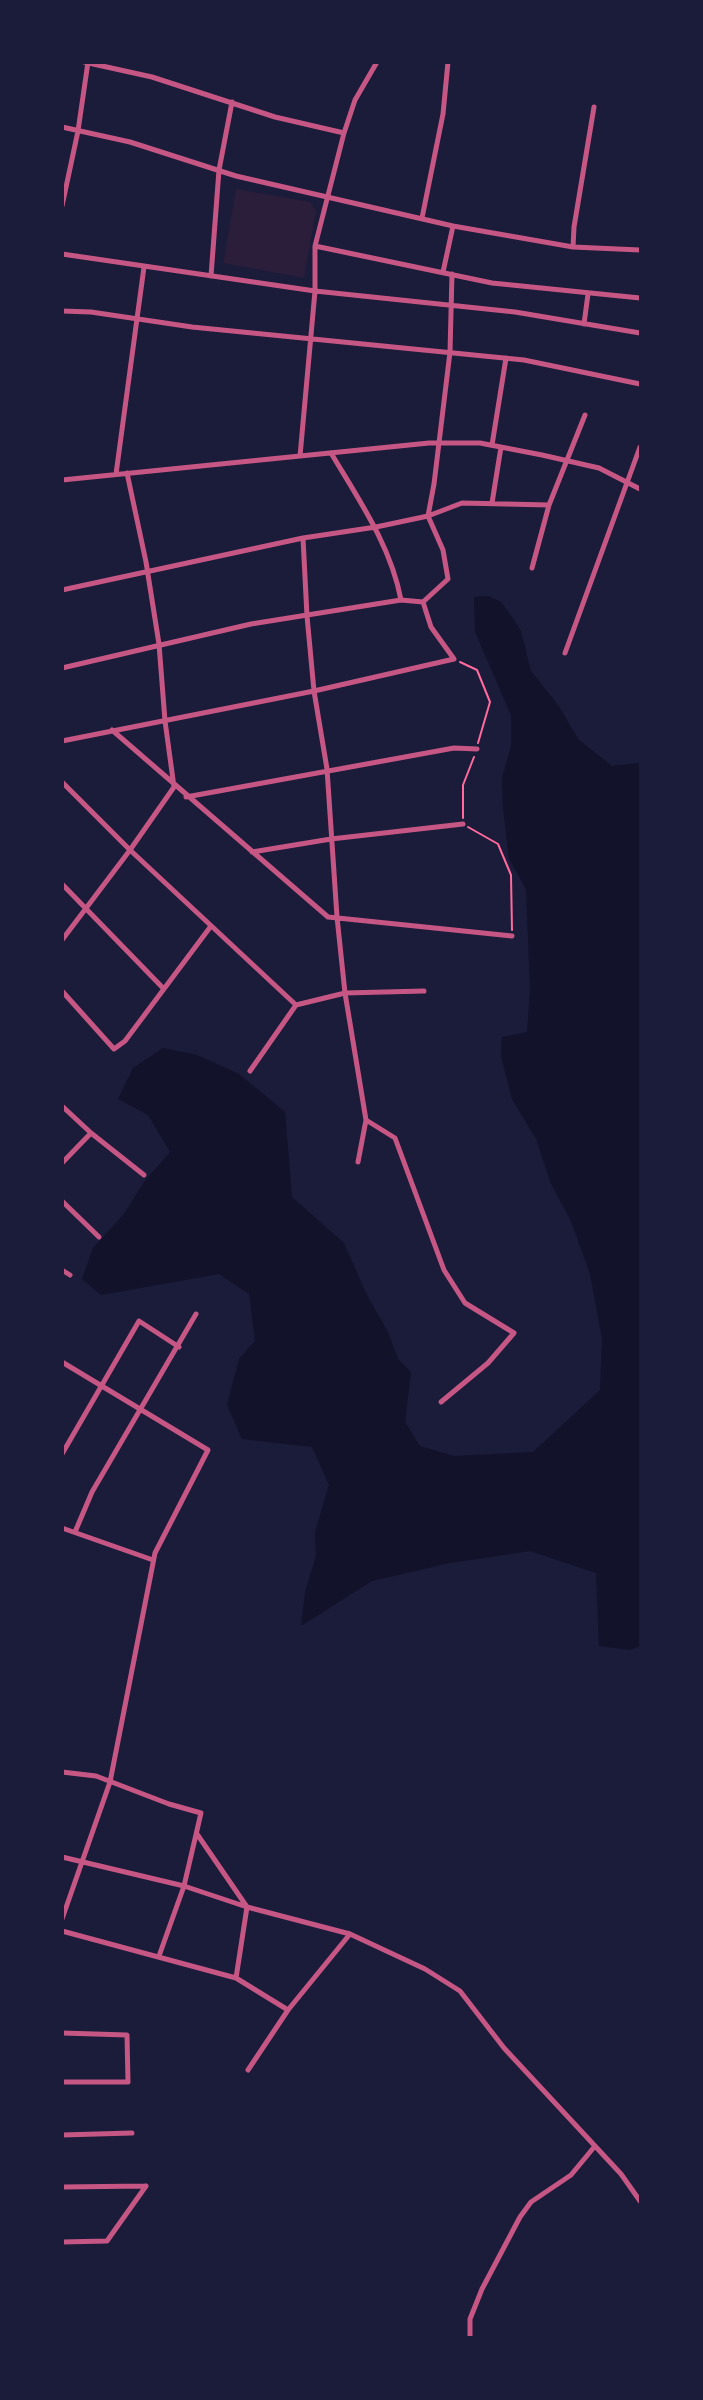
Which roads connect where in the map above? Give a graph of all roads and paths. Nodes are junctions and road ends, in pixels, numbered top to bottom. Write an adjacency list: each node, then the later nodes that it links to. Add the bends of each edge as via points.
1 (377, 62): 8 (street, via 355,100)
2 (448, 62): 12 (street, via 443,114)
3 (87, 63): 4 (street, via 152,77); 7 (street)
4 (232, 102): 8 (street, via 275,117); 9 (street)
5 (594, 107): 15 (street)
6 (62, 127): 7 (street)
7 (78, 131): 9 (street, via 130,142); 11 (street)
8 (344, 132): 10 (street)
9 (219, 170): 10 (street); 21 (street)
10 (329, 196): 12 (street); 14 (street)
11 (62, 206)
12 (422, 218): 13 (street)
13 (453, 226): 15 (street); 19 (street)
14 (315, 246): 19 (street); 22 (street)
15 (573, 247): 16 (street)
16 (640, 250)
17 (62, 254): 18 (street)
18 (144, 267): 21 (street); 27 (street)
19 (443, 272): 20 (street)
20 (452, 274): 23 (street, via 492,283); 25 (street)
21 (211, 276): 22 (street)
22 (315, 290): 25 (street); 30 (street)
23 (588, 294): 24 (street); 28 (street)
24 (640, 298)
25 (451, 305): 28 (street); 31 (street)
26 (62, 311): 27 (street, via 91,312)
27 (136, 320): 30 (street); 43 (street)
28 (584, 324): 29 (street)
29 (640, 333)
30 (311, 338): 31 (street); 40 (street)
31 (450, 352): 32 (street); 35 (street)
32 (506, 358): 33 (street); 36 (street)
33 (640, 384)
34 (585, 416): 41 (street)
35 (439, 443): 36 (street); 39 (street); 49 (street)
36 (492, 445): 37 (street)
37 (501, 447): 41 (street); 47 (street)
38 (640, 447): 45 (street)
39 (331, 453): 40 (street); 50 (street)
40 (300, 456): 42 (street)
41 (567, 460): 45 (street, via 599,468); 48 (street)
42 (127, 473): 43 (street); 53 (street)
43 (116, 474): 44 (street)
44 (62, 480)
45 (629, 482): 46 (street); 59 (street)
46 (640, 489)
47 (492, 504): 48 (street); 49 (street, via 462,503)
48 (549, 505): 52 (street)
49 (428, 516): 50 (street); 56 (street, via 443,550 448,579)
50 (376, 527): 51 (street); 55 (street, via 397,580)
51 (303, 538): 53 (street); 57 (street)
52 (532, 568)
53 (147, 571): 54 (street); 58 (street)
54 (62, 590)
55 (401, 600): 56 (street); 57 (street)
56 (423, 602): 60 (street, via 431,627)
57 (307, 616): 58 (street); 62 (street)
58 (158, 644): 61 (street); 63 (street)
59 (565, 653)
60 (454, 659): 62 (street); 66 (path, via 477,670 490,702)
61 (62, 668)
62 (314, 691): 63 (street); 67 (street)
63 (165, 720): 64 (street); 69 (street)
64 (112, 730): 65 (street); 69 (street)
65 (62, 741)
66 (477, 749): 67 (street, via 454,748); 71 (path, via 463,785)
67 (327, 770): 70 (street); 72 (street)
68 (62, 782): 73 (street)
69 (174, 786): 70 (street); 73 (street)
70 (186, 796): 74 (street)
71 (462, 824): 72 (street); 79 (path, via 498,844 511,875)
72 (332, 840): 74 (street); 77 (street)
73 (130, 850): 76 (street); 78 (street)
74 (252, 852): 77 (street, via 328,917)
75 (62, 884): 76 (street)
76 (84, 908): 80 (street); 81 (street)
77 (337, 917): 79 (street); 84 (street)
78 (211, 926): 81 (street); 85 (street)
79 (512, 936)
80 (62, 940)
81 (162, 988): 83 (street, via 125,1041 114,1050)
82 (424, 990): 84 (street)
83 (62, 991)
84 (345, 993): 85 (street); 88 (street)
85 (296, 1005): 86 (street)
86 (250, 1071)
87 (62, 1106): 89 (street)
88 (366, 1120): 90 (street); 101 (street, via 395,1138 444,1270 465,1303 514,1333 488,1363)
89 (91, 1133): 91 (street); 92 (street)
90 (358, 1162)
91 (62, 1163)
92 (144, 1175)
93 (62, 1200): 94 (street)
94 (99, 1237)
95 (62, 1270): 96 (street)
96 (70, 1276)
97 (196, 1314): 98 (street)
98 (179, 1347): 100 (street, via 139,1321); 102 (street)
99 (62, 1362): 100 (street)
100 (102, 1386): 102 (street); 103 (street)
101 (441, 1402)
102 (140, 1408): 105 (street, via 92,1492); 106 (street, via 208,1450)
103 (62, 1454)
104 (62, 1528): 105 (street)
105 (75, 1532): 106 (street)
106 (153, 1560): 108 (street)
107 (62, 1772): 108 (street, via 96,1776)
108 (110, 1782): 109 (street, via 201,1813); 111 (street)
109 (197, 1834): 112 (street); 113 (street)
110 (62, 1857): 111 (street)
111 (82, 1862): 112 (street); 114 (street)
112 (184, 1886): 113 (street); 117 (street)
113 (247, 1907): 116 (street); 118 (street)
114 (62, 1919)
115 (62, 1931): 117 (street)
116 (350, 1934): 119 (street); 125 (street, via 425,1969 460,1991 504,2048)
117 (159, 1956): 118 (street)
118 (236, 1978): 119 (street)
119 (288, 2010): 121 (street)
120 (62, 2032): 122 (street, via 127,2035 128,2082)
121 (248, 2070)
122 (62, 2082)
123 (132, 2133): 124 (street)
124 (62, 2135)
125 (596, 2146): 127 (street); 129 (street, via 571,2175 531,2202 520,2217 482,2289 470,2319)
126 (62, 2187): 128 (street, via 146,2186 107,2241)
127 (640, 2200)
128 (62, 2242)
129 (470, 2338)

